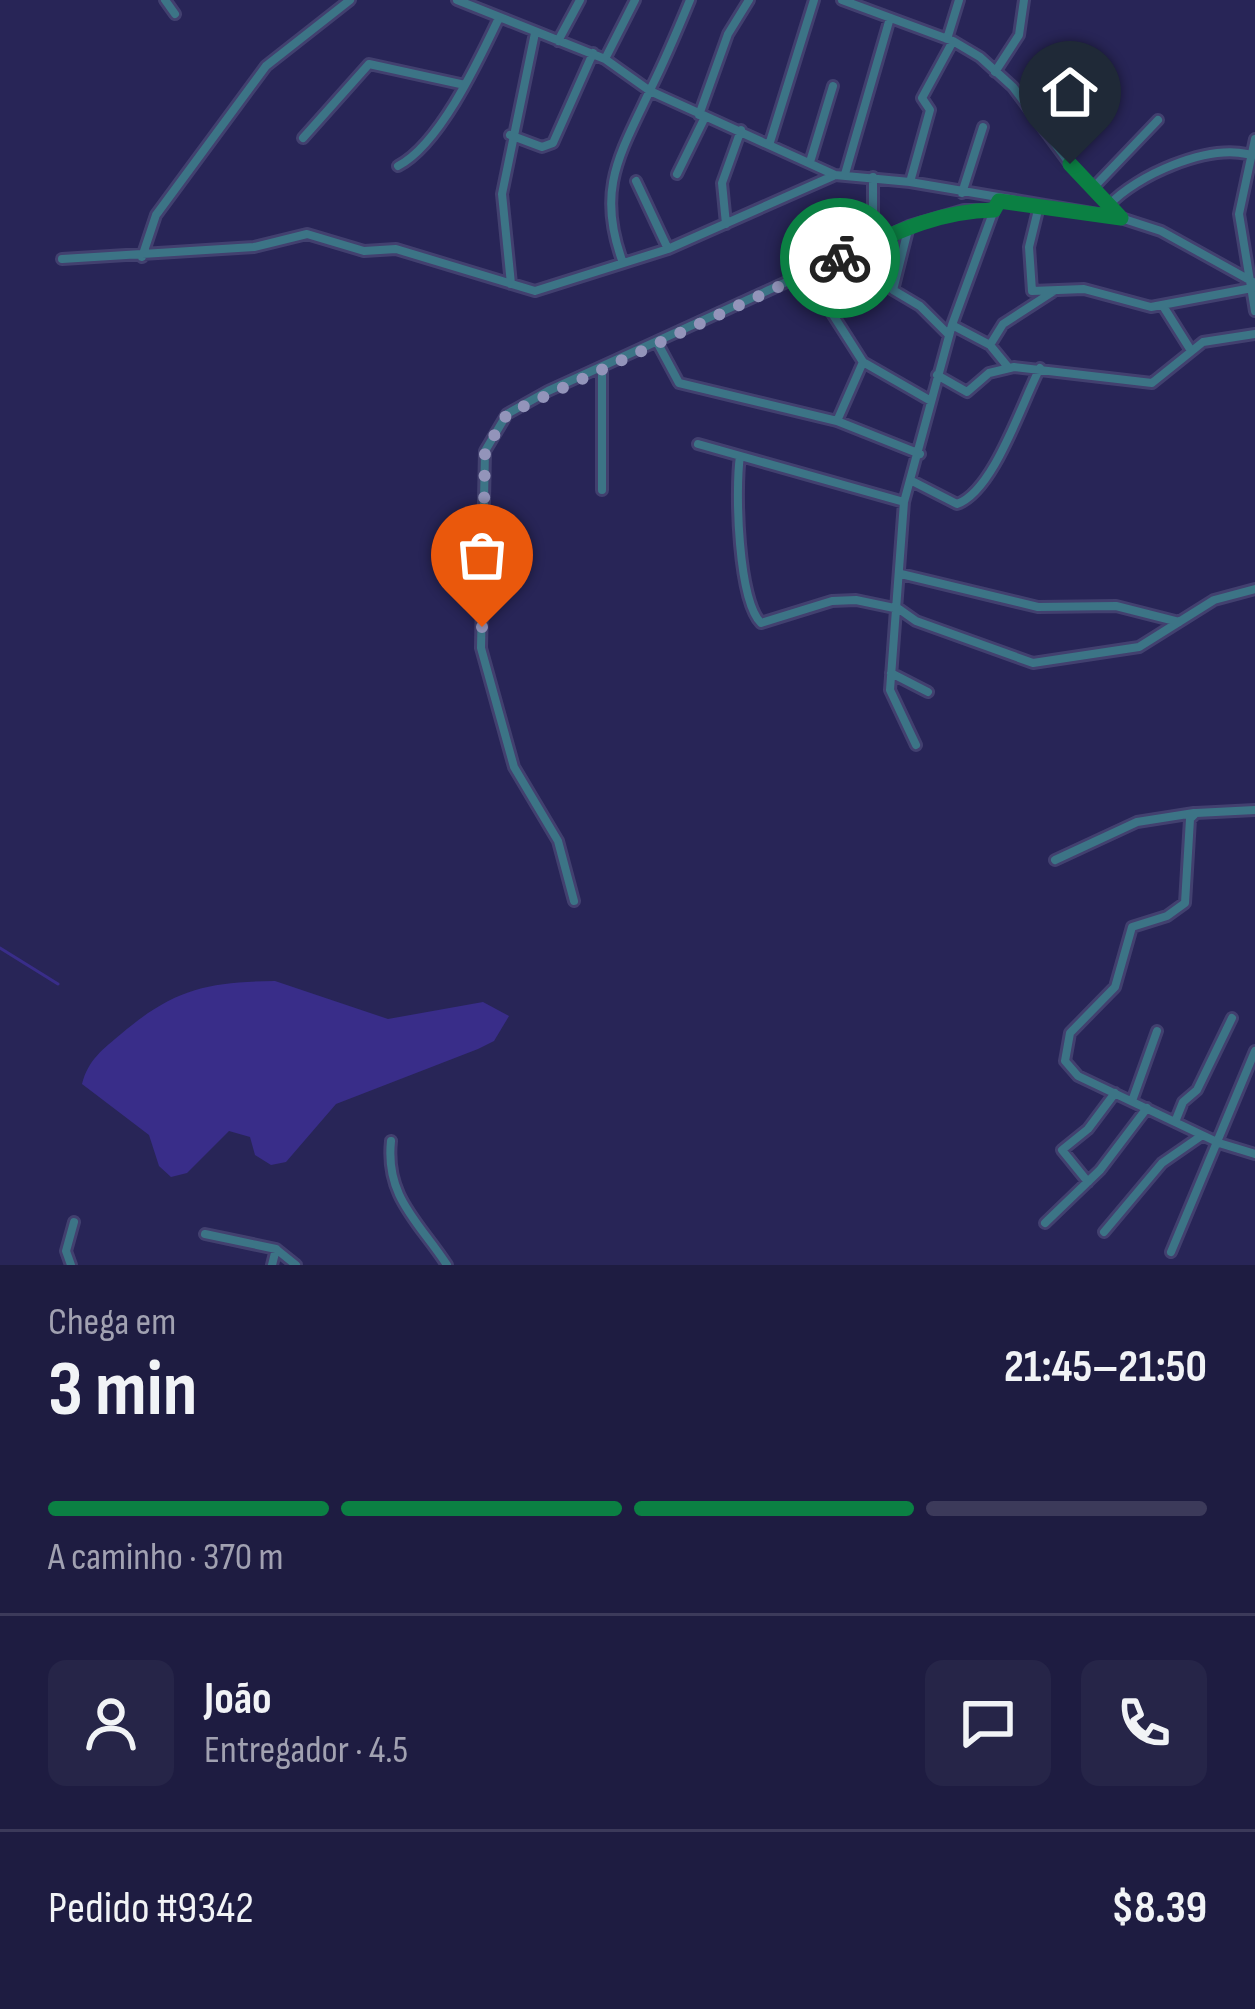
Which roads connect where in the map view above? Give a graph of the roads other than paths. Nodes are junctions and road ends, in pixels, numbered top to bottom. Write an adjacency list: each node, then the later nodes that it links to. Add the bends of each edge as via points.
1 (165, 0): 12 (street)
2 (350, 0): 52 (street, via 266,66 156,214)
3 (457, 0): 14 (street)
4 (580, 0): 17 (street)
5 (635, 0): 19 (street)
6 (690, 0): 24 (street)
7 (748, 0): 25 (street, via 728,34)
8 (814, 0): 33 (street)
9 (842, 0): 13 (street)
10 (959, 0): 16 (street)
11 (1024, 0): 21 (street, via 1022,28)
12 (175, 14)
13 (890, 18): 16 (street); 38 (street)
14 (498, 20): 15 (street); 22 (street)
15 (535, 33): 17 (street); 30 (street)
16 (950, 40): 21 (street); 41 (street, via 922,98 930,110)
17 (558, 41): 18 (street)
18 (593, 53): 19 (street); 30 (street, via 553,143)
19 (605, 58): 24 (street)
20 (1075, 69): 27 (street, via 1067,104)
21 (995, 72): 27 (street)
22 (465, 85): 31 (street, via 369,64); 36 (street)
23 (832, 86): 35 (street)
24 (650, 91): 25 (street); 54 (street, via 613,175 610,224)
25 (702, 116): 29 (street); 37 (street)
26 (1158, 120): 42 (street)
27 (1044, 126): 42 (street)
28 (982, 127): 43 (street)
29 (742, 130): 33 (street); 48 (street, via 722,183)
30 (510, 135): 57 (street, via 502,194)
31 (303, 138)
32 (1255, 139): 34 (street)
33 (770, 142): 35 (street)
34 (1248, 154): 44 (street, via 1190,155); 56 (street, via 1238,214)
35 (810, 162): 38 (street)
36 (398, 166)
37 (676, 174)
38 (840, 175): 39 (street); 48 (street)
39 (873, 177): 41 (street); 50 (street)
40 (636, 181): 51 (street)
41 (910, 182): 43 (street)
42 (1093, 188): 44 (street)
43 (962, 193): 45 (street)
44 (1109, 205): 47 (street)
45 (997, 206): 46 (street); 49 (street); 61 (street)
46 (1039, 206): 47 (street); 58 (street, via 1029,287)
47 (1121, 218): 56 (street, via 1174,237)
48 (726, 224): 51 (street)
49 (909, 226): 50 (street); 61 (street, via 893,290)
50 (873, 243): 55 (street)
51 (668, 249): 54 (street)
52 (142, 257): 53 (street); 57 (street, via 307,234 364,250 396,249)
53 (62, 259)
54 (623, 263): 57 (street, via 539,290)
55 (807, 274): 63 (street); 66 (street)
56 (1252, 283): 59 (street); 60 (street)
57 (512, 284)
58 (1055, 290): 59 (street); 64 (street, via 1003,324)
59 (1162, 306): 65 (street)
60 (1255, 311)
61 (950, 330): 64 (street); 70 (street)
62 (1255, 334): 65 (street)
63 (657, 342): 67 (street); 72 (street, via 679,383)
64 (989, 345): 68 (street)
65 (1190, 349): 69 (street, via 1152,383)
66 (863, 362): 71 (street); 72 (street)
67 (602, 368): 77 (street); 89 (street, via 507,414 485,451 482,494 485,678 514,767 558,841)
68 (1008, 368): 69 (street); 70 (street, via 967,392)
69 (1040, 368): 76 (street, via 1016,427 970,497 957,504)
70 (937, 375): 71 (street)
71 (932, 401): 74 (street)
72 (837, 421): 74 (street)
73 (698, 444): 75 (street)
74 (920, 454): 76 (street)
75 (740, 456): 78 (street); 81 (street, via 748,602 759,622 832,601)
76 (912, 481): 78 (street)
77 (602, 490)
78 (904, 502): 79 (street)
79 (901, 574): 81 (street); 82 (street, via 1037,607 1116,606)
80 (1255, 590): 82 (street, via 1214,600)
81 (899, 609): 82 (street, via 1033,663 1139,647); 83 (street)
82 (1179, 622)
83 (891, 673): 84 (street); 85 (street, via 892,697)
84 (928, 692)
85 (916, 745)
86 (1255, 810): 87 (street)
87 (1196, 813): 88 (street, via 1137,822); 93 (street, via 1186,829 1185,903 1138,922 1115,987 1070,1033 1065,1060 1078,1076)
88 (1055, 860)
89 (574, 901)
90 (1232, 1018): 96 (street)
91 (1156, 1031): 94 (street)
92 (1255, 1052): 99 (street)
93 (1115, 1093): 94 (street); 101 (street, via 1062,1150)
94 (1132, 1101): 95 (street)
95 (1147, 1108): 96 (street); 101 (street)
96 (1175, 1122): 97 (street)
97 (1202, 1135): 99 (street); 104 (street, via 1162,1162)
98 (391, 1141): 111 (street, via 398,1199)
99 (1219, 1143): 100 (street); 107 (street)
100 (1255, 1154)
101 (1088, 1182): 103 (street)
102 (74, 1222): 108 (street)
103 (1045, 1223)
104 (1104, 1232)
105 (205, 1234): 106 (street)
106 (276, 1249): 109 (street); 110 (street)
107 (1171, 1252)
108 (71, 1265)
109 (272, 1265)
110 (296, 1265)
111 (447, 1265)

